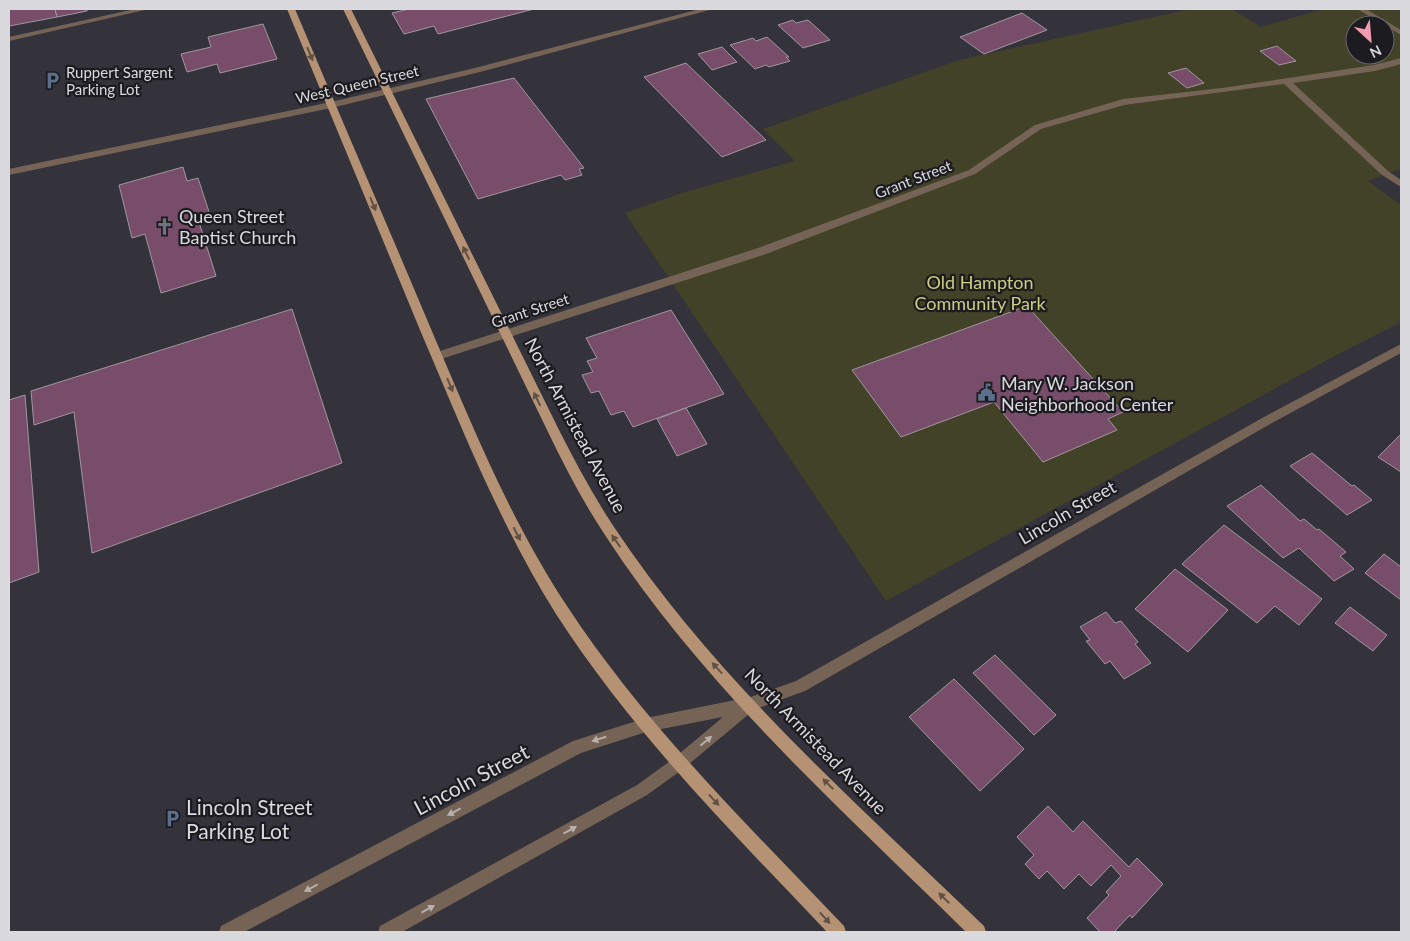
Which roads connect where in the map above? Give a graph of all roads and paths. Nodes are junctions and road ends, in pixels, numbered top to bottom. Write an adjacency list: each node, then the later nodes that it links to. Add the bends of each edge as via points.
1 (145, 9): 7 (street)
2 (291, 9): 11 (main road, one-way to 11)
3 (347, 9): 10 (main road, North Armistead Avenue)
4 (709, 9): 10 (street, West Queen Street)
5 (1361, 9): 6 (street)
6 (1401, 33)
7 (9, 39)
8 (1401, 61): 9 (street, Grant Street)
9 (1286, 81): 13 (street); 14 (street, Grant Street, via 1123,102 1038,127 972,172 762,251)
10 (386, 92): 11 (street, West Queen Street); 14 (main road, North Armistead Avenue, one-way to 10)
11 (331, 105): 12 (street, West Queen Street); 16 (main road, one-way to 16)
12 (9, 172)
13 (1401, 184)
14 (506, 333): 16 (street, Grant Street); 17 (main road, North Armistead Avenue, one-way to 14, via 677,624 609,530 577,477)
15 (1401, 348): 17 (street, Lincoln Street, via 800,686)
16 (438, 356): 18 (main road, one-way to 18, via 494,488 539,574 604,672)
17 (750, 704): 18 (street, Lincoln Street); 19 (street, Lincoln Street, one-way to 17); 23 (main road, North Armistead Avenue, one-way to 17)
18 (646, 725): 19 (main road); 20 (street, Lincoln Street, one-way to 20, via 578,746)
19 (678, 764): 21 (street, Lincoln Street, one-way to 19, via 642,790); 22 (main road, one-way to 22)
20 (227, 932)
21 (386, 932)
22 (838, 932)
23 (978, 932)

